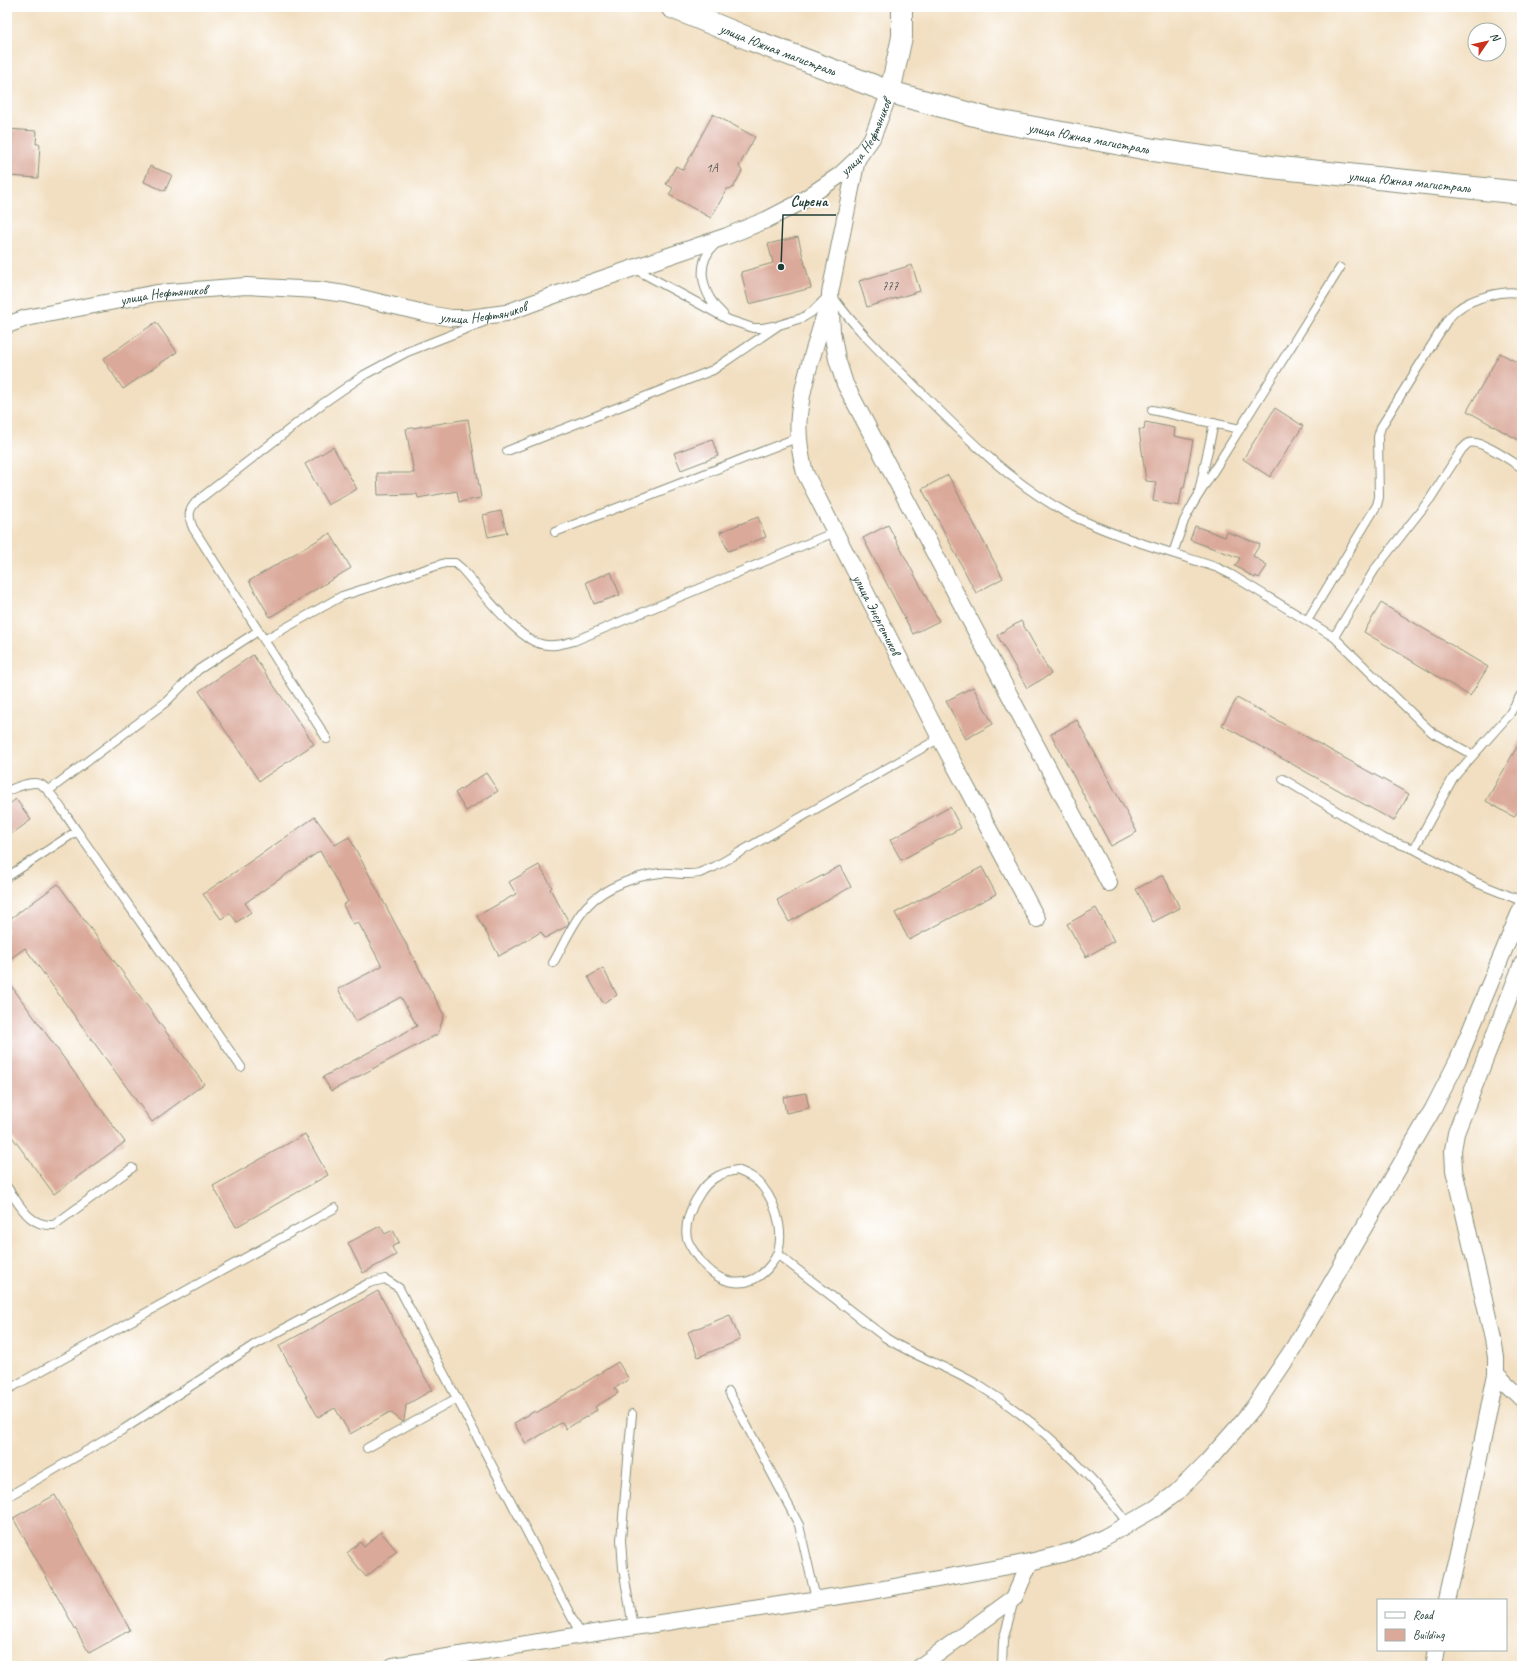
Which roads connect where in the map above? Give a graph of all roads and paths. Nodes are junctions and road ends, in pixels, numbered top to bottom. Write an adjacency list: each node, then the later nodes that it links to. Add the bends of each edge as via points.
1 (672, 7): 3 (highway, улица Южная магистраль)
2 (902, 7): 3 (street, via 902,37)
3 (890, 92): 4 (street, улица Нефтяников, via 872,138); 5 (highway, улица Южная магистраль, via 996,121 1154,150 1271,167)
4 (857, 159): 6 (street, улица Нефтяников, via 840,175 799,203); 9 (street)
5 (1522, 193)
6 (727, 236): 7 (street, улица Нефтяников); 12 (lane, via 707,253 702,276 709,296)
7 (634, 268): 11 (street, улица Нефтяников); 12 (lane)
8 (1340, 268): 17 (lane)
9 (830, 293): 14 (lane, via 812,312); 18 (street, улица Энергетиков, via 799,414); 24 (lane, via 859,331 959,430 1014,477 1050,503 1080,520); 39 (street, via 832,332 845,384)
10 (1522, 294): 25 (lane, via 1509,291 1476,300 1457,310 1448,319 1381,427 1378,437 1377,505)
11 (506, 313): 13 (street, улица Нефтяников, via 450,318 344,294 246,286 157,293 26,318); 26 (lane, via 407,352 364,375 322,404 192,506 189,519 193,528)
12 (729, 320): 14 (lane, via 753,328)
13 (7, 325)
14 (779, 325): 19 (lane, via 713,370)
15 (1152, 410): 16 (lane)
16 (1214, 423): 17 (lane); 21 (lane)
17 (1240, 429): 21 (lane)
18 (799, 437): 22 (lane); 23 (street, улица Энергетиков, via 805,473)
19 (507, 451)
20 (1522, 468): 27 (lane, via 1485,446 1468,444 1430,499 1374,570)
21 (1198, 496): 24 (lane)
22 (555, 532)
23 (835, 532): 28 (lane, via 574,641 555,645 539,644 526,637 511,624 462,569 455,563 445,562 342,596); 30 (street, улица Энергетиков)
24 (1173, 553): 25 (lane, via 1224,570)
25 (1307, 621): 27 (lane)
26 (258, 631): 28 (lane); 34 (lane, via 198,670 166,702)
27 (1334, 637): 32 (lane, via 1433,733)
28 (264, 640): 31 (lane)
29 (1522, 693): 32 (lane, via 1509,715)
30 (940, 738): 42 (street, улица Энергетиков); 43 (lane, via 714,867 698,873 644,875 602,894 588,905)
31 (327, 739)
32 (1473, 755): 37 (lane, via 1453,778)
33 (1283, 779): 37 (lane, via 1382,838)
34 (48, 791): 35 (lane, via 39,783 32,783); 36 (lane)
35 (7, 792)
36 (76, 831): 38 (lane); 45 (lane)
37 (1414, 849): 40 (lane, via 1477,883)
38 (7, 877)
39 (1109, 883)
40 (1522, 901)
41 (1522, 907): 58 (street, via 1460,1054 1433,1109 1293,1349 1254,1407 1207,1462 1176,1493)
42 (1037, 919)
43 (553, 963)
44 (1522, 964): 50 (street, via 1456,1133 1453,1150 1454,1170 1493,1339)
45 (241, 1067)
46 (132, 1168): 47 (lane, via 54,1225 36,1223)
47 (7, 1187)
48 (335, 1208): 51 (lane)
49 (777, 1254): 49 (lane, via 765,1271 746,1283 725,1281 711,1273 703,1264 687,1239 687,1226 696,1200 714,1177 737,1170 749,1175 762,1186 777,1214 780,1243); 58 (lane, via 897,1346 976,1384 1008,1404 1077,1464 1110,1499)
50 (1496, 1374): 54 (street); 61 (street)
51 (7, 1390)
52 (729, 1392): 62 (lane, via 799,1525)
53 (457, 1398): 56 (lane); 57 (lane, via 399,1288 385,1279 378,1280 369,1282 254,1345 124,1429); 64 (lane)
54 (1522, 1399)
55 (632, 1414): 63 (lane, via 622,1540 623,1568)
56 (367, 1448)
57 (7, 1497)
58 (1129, 1525): 59 (street, via 1073,1551)
59 (1030, 1562): 60 (street); 62 (street)
60 (1014, 1598): 67 (street); 68 (lane, via 1005,1635)
61 (1446, 1599)
62 (816, 1600): 63 (street)
63 (634, 1627): 64 (street)
64 (581, 1635): 66 (street)
65 (1436, 1651): 69 (street)
66 (393, 1666)
67 (921, 1666)
68 (1002, 1666)
69 (1433, 1666)

